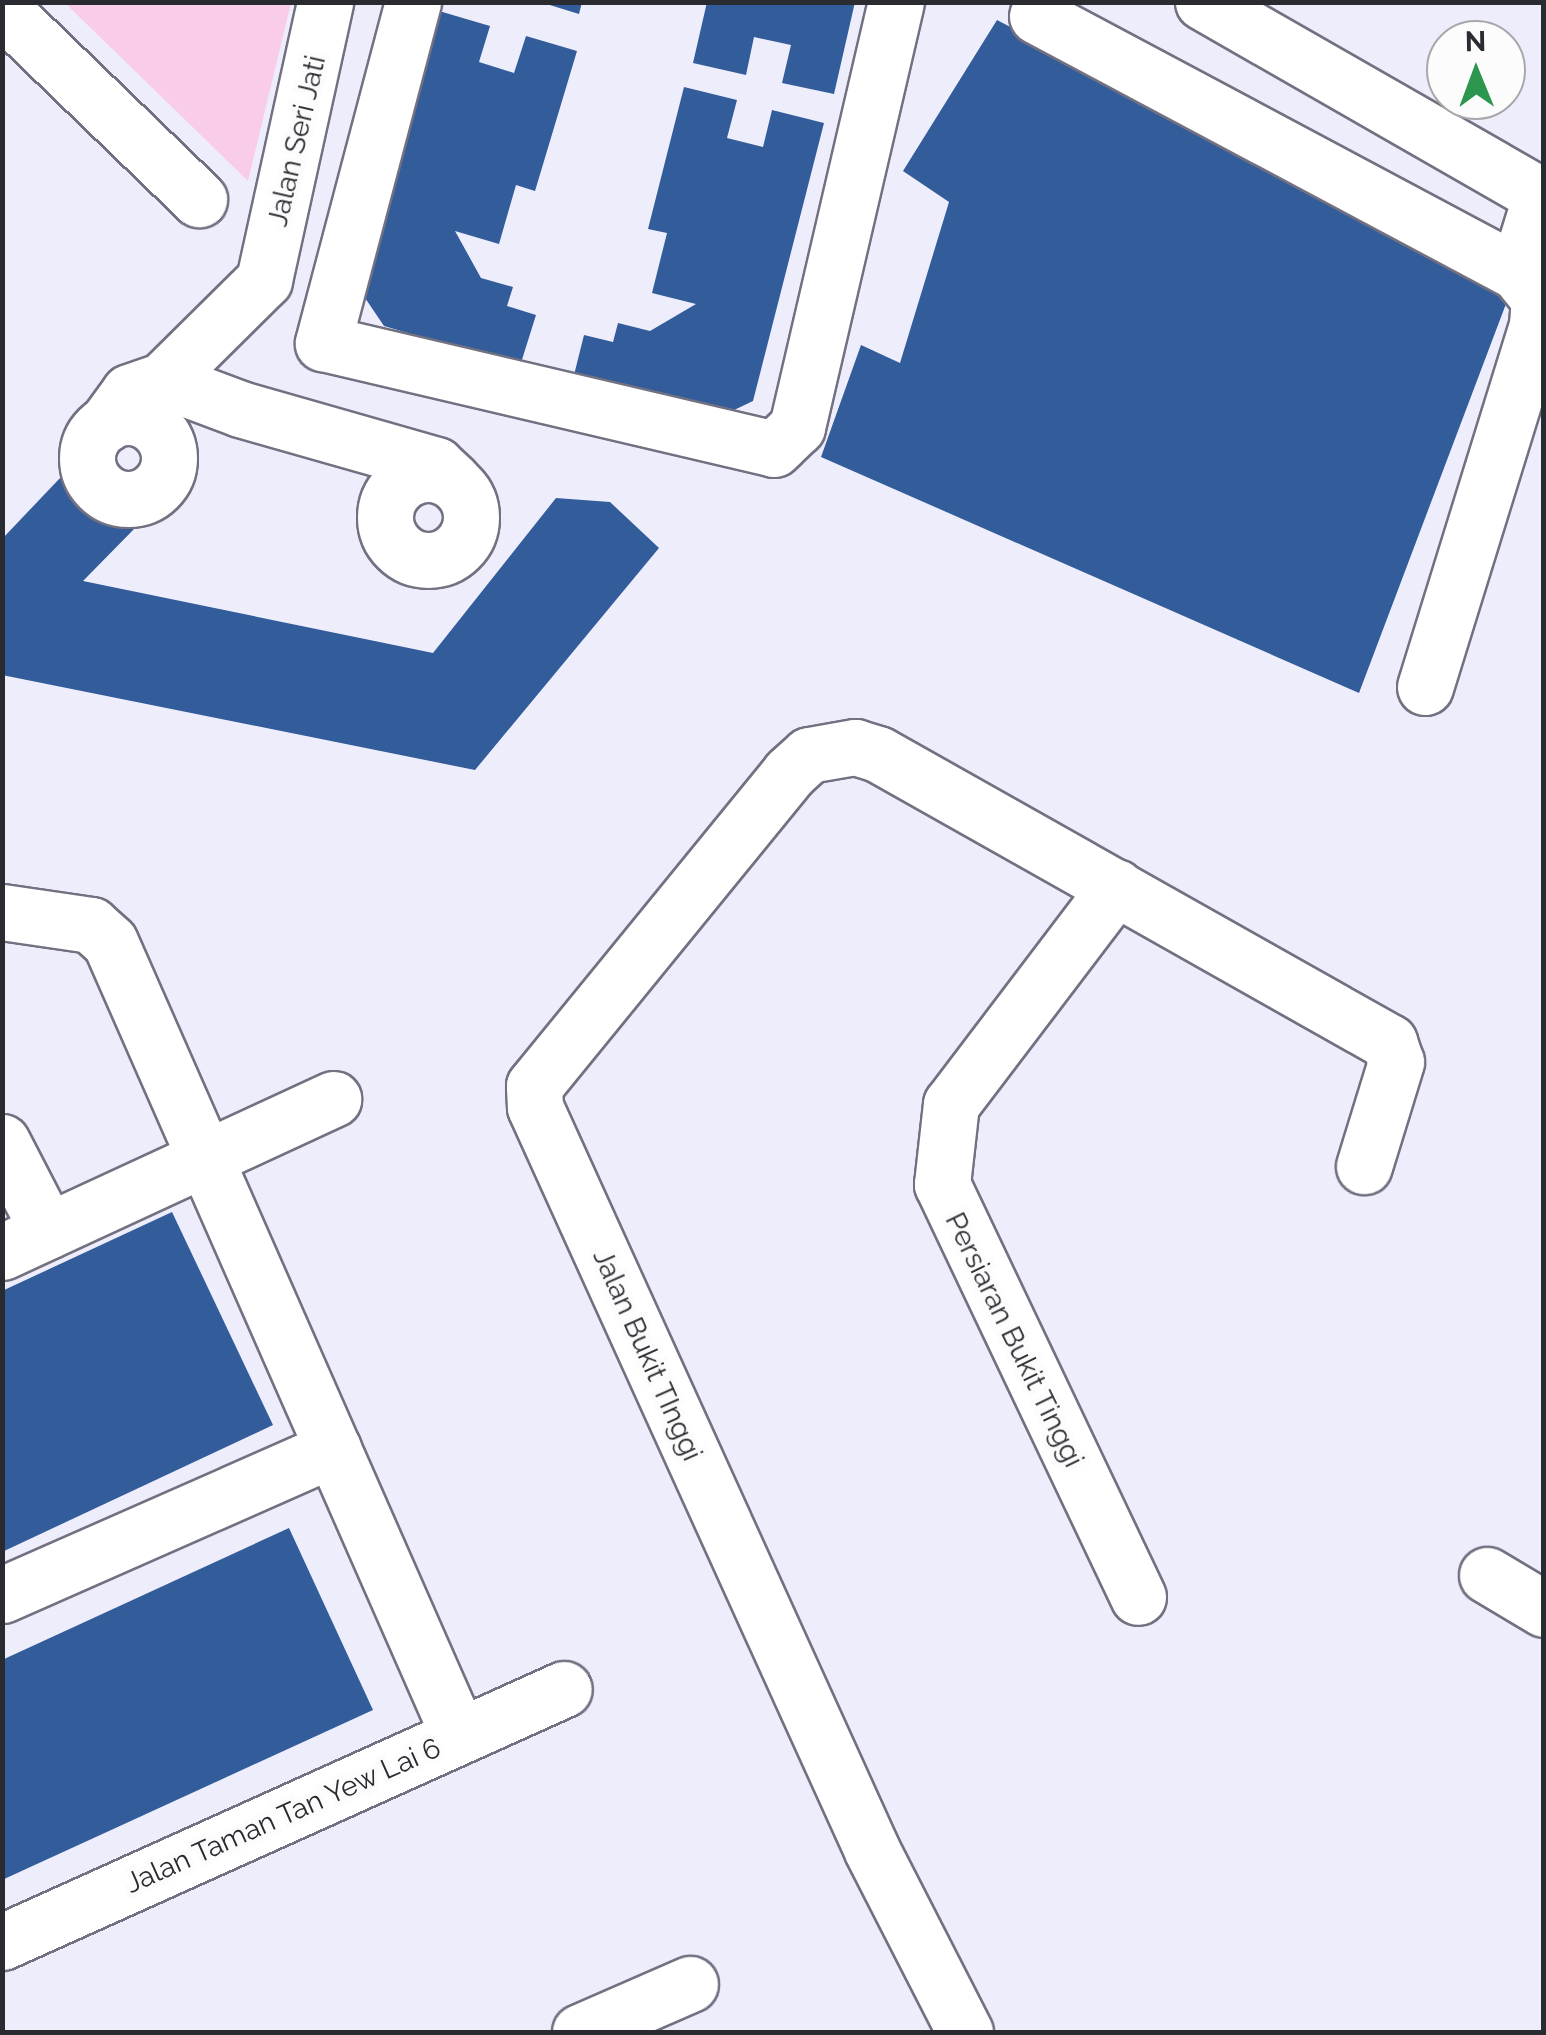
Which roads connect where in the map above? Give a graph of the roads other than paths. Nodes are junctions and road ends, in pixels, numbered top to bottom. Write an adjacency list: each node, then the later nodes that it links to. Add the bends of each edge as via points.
1 (325, 2): 10 (street, Jalan Seri Jati, via 264,280)
2 (413, 2): 3 (street, via 323,343 774,450 797,428)
3 (896, 2)
4 (1203, 2): 7 (street)
5 (2, 9): 8 (street)
6 (1036, 16): 9 (street)
7 (1542, 196): 9 (street)
8 (199, 199)
9 (1517, 272): 13 (street, via 1539,299 1537,325)
10 (163, 380): 11 (street); 11 (street, via 130,392 86,456 102,491 127,499 152,491 169,458)
11 (240, 409): 12 (street)
12 (408, 468)
13 (1425, 687)
14 (1116, 887): 19 (street, via 1390,1042 1396,1062); 24 (street, Persiaran Bukit Tinggi, via 950,1104 942,1184); 31 (street, Jalan Bukit TInggi, via 878,754 832,747 789,773 534,1086 535,1107 872,1850)
15 (2, 912): 18 (street, via 91,925 110,942)
16 (334, 1100): 18 (street)
17 (2, 1142): 20 (street)
18 (206, 1159): 20 (street); 21 (street)
19 (1364, 1166)
20 (25, 1241)
21 (333, 1449): 23 (street); 27 (street)
22 (1487, 1575): 25 (street)
23 (2, 1596)
24 (1138, 1597)
25 (1544, 1609)
26 (564, 1689): 27 (street, Jalan Taman Tan Yew Lai 6)
27 (459, 1736): 28 (street, Jalan Taman Tan Yew Lai 6)
28 (2, 1942)
29 (690, 1984): 30 (street)
30 (580, 2032)
31 (965, 2032)

